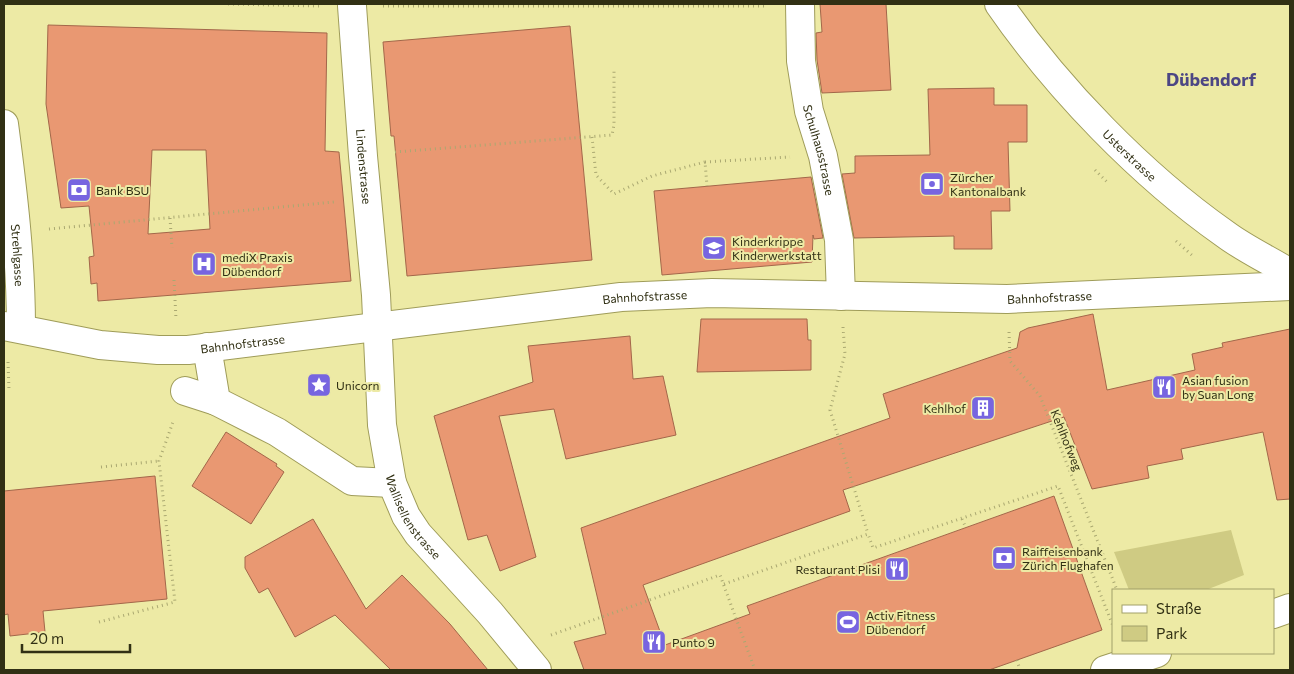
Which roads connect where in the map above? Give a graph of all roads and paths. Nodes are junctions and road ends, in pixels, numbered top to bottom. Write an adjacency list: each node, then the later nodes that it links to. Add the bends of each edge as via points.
1 (228, 4): 5 (path)
2 (999, 4): 17 (street, Usterstrasse, via 1065,88 1137,163 1225,234)
3 (528, 5): 4 (path); 5 (path)
4 (800, 5): 10 (street, Schulhausstrasse, via 801,61 809,111)
5 (352, 6): 9 (street, Lindenstrasse)
6 (614, 68): 8 (path, via 612,135)
7 (4, 124): 24 (street, Strehlgasse, via 21,276)
8 (592, 137): 9 (path); 11 (path, via 596,175 614,194 652,176)
9 (362, 156): 13 (street, Lindenstrasse)
10 (823, 156): 11 (path); 20 (street, Schulhausstrasse, via 839,240)
11 (705, 162): 12 (path)
12 (707, 186)
13 (367, 199): 14 (path); 23 (street, Lindenstrasse)
14 (170, 218): 15 (path); 16 (path)
15 (48, 229)
16 (172, 248)
17 (1290, 273)
18 (174, 280): 22 (path)
19 (1290, 286): 21 (street, Bahnhofstrasse)
20 (841, 296): 21 (street, Bahnhofstrasse); 23 (street, Bahnhofstrasse, via 712,292 621,297); 36 (path, via 845,354 830,410)
21 (1008, 299): 38 (path, Kehlhofweg, via 1010,361 1040,396)
22 (176, 321)
23 (378, 326): 25 (street, Bahnhofstrasse); 33 (street, Wallisellenstrasse, via 382,425)
24 (12, 327): 25 (street, Bahnhofstrasse, via 125,348)
25 (207, 347): 29 (street)
26 (8, 362): 27 (path)
27 (9, 390)
28 (185, 391): 29 (street)
29 (216, 401): 33 (street, via 277,432 352,481)
30 (173, 422): 31 (path)
31 (159, 461): 32 (path); 41 (path, via 175,602)
32 (101, 467)
33 (392, 483): 43 (street, Wallisellenstrasse, via 406,516 418,534)
34 (962, 519): 35 (path); 36 (path, via 873,548); 42 (path, via 1058,486)
35 (966, 528)
36 (868, 534): 37 (path)
37 (724, 584): 43 (path, via 720,575); 47 (path)
38 (1117, 589)
39 (1290, 608): 40 (street)
40 (1274, 614)
41 (99, 622)
42 (1112, 623)
43 (520, 646): 46 (street, Wallisellenstrasse)
44 (1017, 660): 48 (path)
45 (1143, 661): 49 (street)
46 (537, 670)
47 (755, 670)
48 (1020, 670)
49 (1105, 670)

